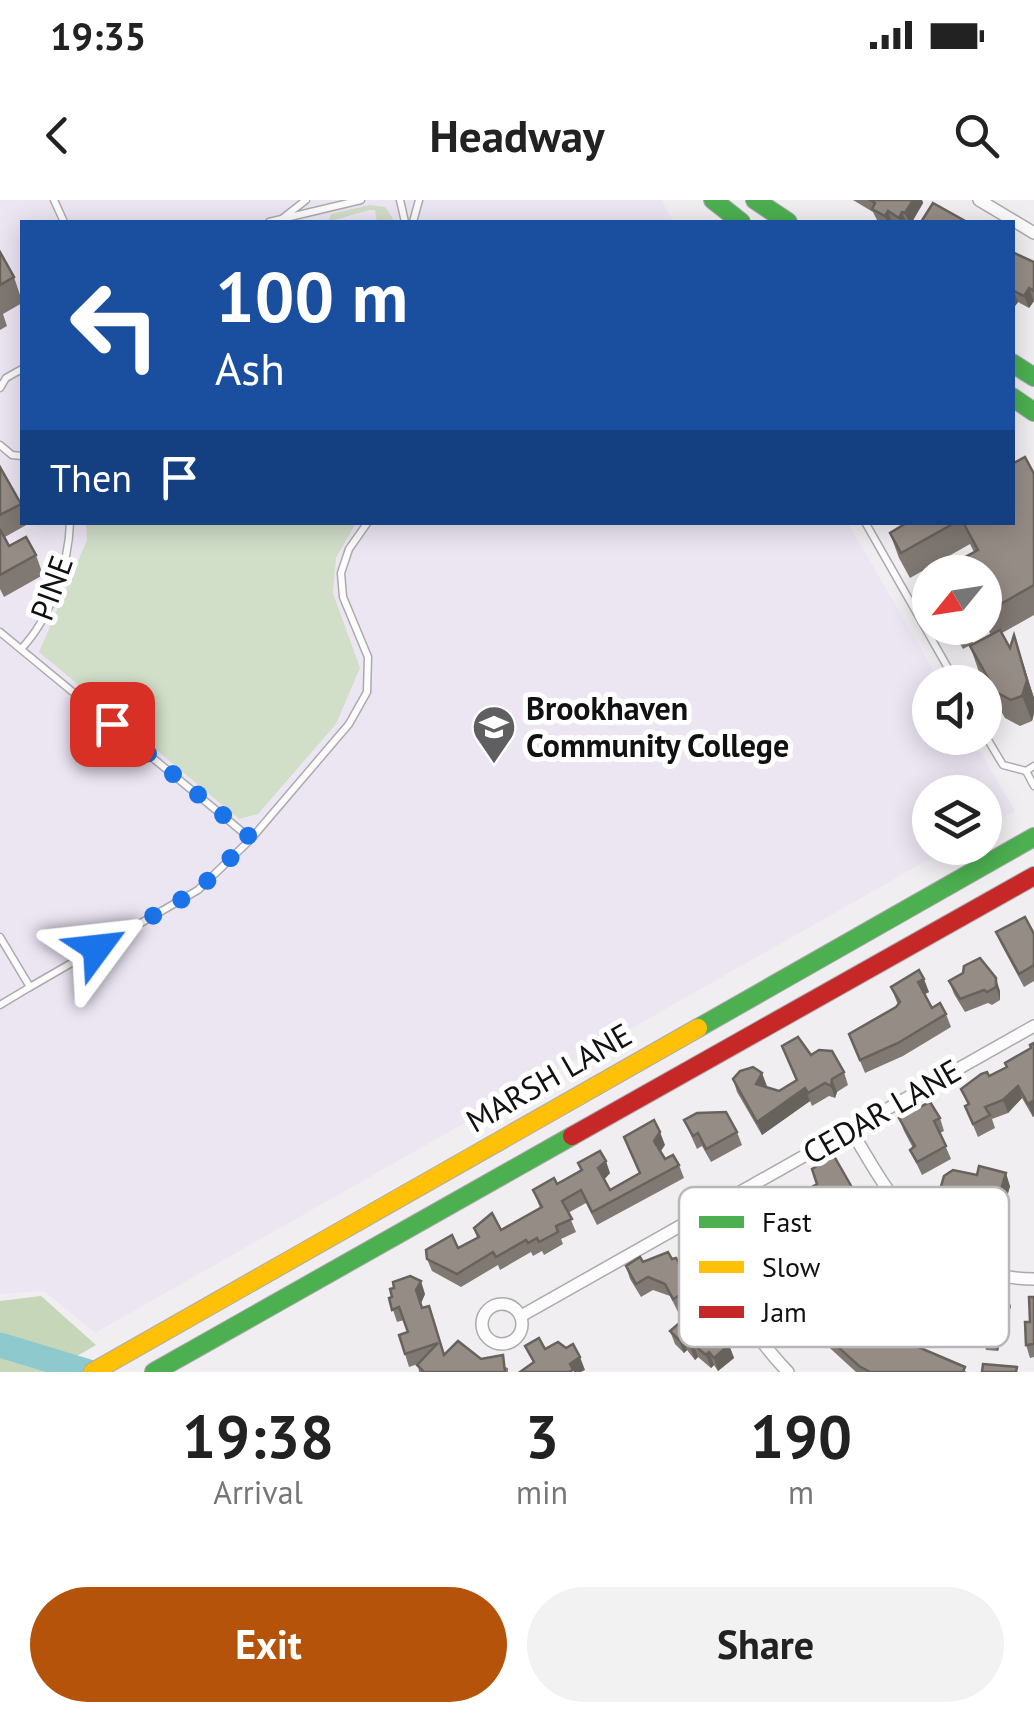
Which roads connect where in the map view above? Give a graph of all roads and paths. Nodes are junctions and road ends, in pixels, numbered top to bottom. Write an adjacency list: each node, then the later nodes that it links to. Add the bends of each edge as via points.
1 (306, 200): 6 (lane)
2 (361, 200): 6 (lane)
3 (713, 200): 8 (main road)
4 (755, 200): 9 (main road)
5 (980, 200): 10 (street)
6 (282, 219): 7 (lane)
7 (277, 220)
8 (738, 220)
9 (785, 220)
10 (1012, 220)
11 (20, 369): 12 (lane)
12 (0, 388)
13 (70, 525): 17 (lane, PINE, via 46,618)
14 (366, 525): 23 (lane, via 341,574 342,597 368,657 367,692 349,724)
15 (868, 525): 18 (lane)
16 (0, 632): 17 (lane)
17 (21, 649): 23 (lane)
18 (946, 665)
19 (997, 755): 20 (lane, via 1003,765)
20 (1030, 769): 21 (lane)
21 (1034, 786)
22 (1034, 836): 37 (main road, MARSH LANE)
23 (251, 838): 26 (lane, via 198,890)
24 (1034, 876): 38 (main road, MARSH LANE)
25 (0, 937): 26 (lane)
26 (30, 987): 27 (lane)
27 (0, 1005)
28 (1034, 1026): 29 (street, CEDAR LANE)
29 (851, 1130): 30 (street, CEDAR LANE); 31 (street)
30 (749, 1187)
31 (884, 1187)
32 (679, 1226): 35 (street, CEDAR LANE)
33 (1009, 1275): 34 (street)
34 (1034, 1279)
35 (521, 1316)
36 (766, 1347): 39 (street)
37 (93, 1372)
38 (154, 1372)
39 (788, 1372)

